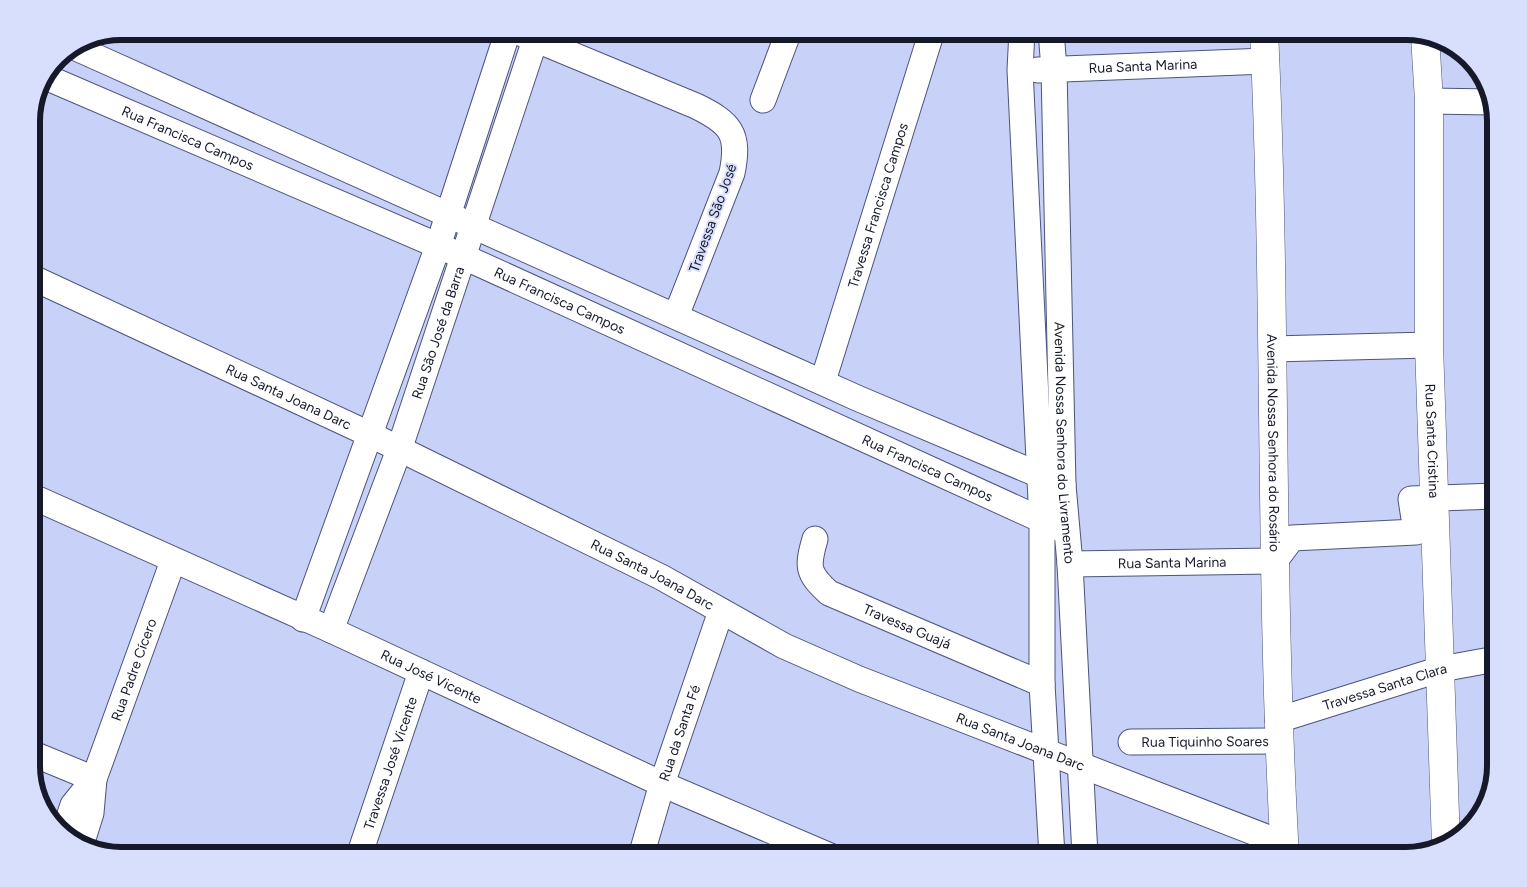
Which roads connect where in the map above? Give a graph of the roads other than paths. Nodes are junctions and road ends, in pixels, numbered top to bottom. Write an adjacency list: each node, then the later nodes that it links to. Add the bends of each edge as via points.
1 (505, 40): 18 (street, Rua São José da Barra)
2 (527, 40): 19 (street, Rua São José da Barra)
3 (543, 40): 23 (street, Travessa São José, via 696,106 711,114 734,135 736,156 732,173)
4 (786, 40): 15 (street)
5 (929, 40): 26 (street, Travessa Francisca Campos)
6 (1022, 40): 12 (street, Avenida Nossa Senhora do Livramento)
7 (1049, 40): 13 (street, Avenida Nossa Senhora do Livramento)
8 (1265, 40): 11 (main road, Avenida Nossa Senhora do Rosário)
9 (1426, 43): 16 (main road, Rua Santa Cristina)
10 (83, 50): 18 (street)
11 (1266, 61): 13 (street, Rua Santa Marina); 25 (main road, Avenida Nossa Senhora do Rosário)
12 (1020, 70): 13 (street, Rua Santa Marina); 29 (street, Avenida Nossa Senhora do Livramento)
13 (1054, 70): 30 (street, Avenida Nossa Senhora do Livramento)
14 (52, 80): 20 (street, Rua Francisca Campos)
15 (763, 100)
16 (1429, 101): 17 (street); 24 (main road, Rua Santa Cristina)
17 (1484, 102)
18 (447, 215): 19 (street); 20 (street, Rua São José da Barra)
19 (472, 227): 21 (street, Rua São José da Barra); 23 (street)
20 (438, 246): 21 (street, Rua Francisca Campos); 27 (street, Rua São José da Barra)
21 (462, 256): 28 (street, Rua São José da Barra); 34 (street, Rua Francisca Campos)
22 (40, 281): 27 (street, Rua Santa Joana Darc)
23 (676, 316): 26 (street)
24 (1429, 345): 25 (street); 32 (main road, Rua Santa Cristina)
25 (1272, 349): 38 (main road, Avenida Nossa Senhora do Rosário)
26 (822, 381): 29 (street)
27 (369, 434): 28 (street, Rua Santa Joana Darc); 41 (street, Rua São José da Barra)
28 (399, 450): 40 (street, Rua Santa Joana Darc, via 661,577); 42 (street, Rua São José da Barra)
29 (1038, 474): 30 (street); 34 (street, Avenida Nossa Senhora do Livramento)
30 (1063, 485): 35 (street, Avenida Nossa Senhora do Livramento)
31 (1487, 496): 32 (street)
32 (1435, 498): 38 (street, via 1411,499 1416,532 1292,538); 44 (main road, Rua Santa Cristina)
33 (40, 500): 37 (street, Rua José Vicente)
34 (1042, 521): 35 (street, Rua Francisca Campos); 46 (street, Avenida Nossa Senhora do Livramento)
35 (1066, 531): 39 (street, Avenida Nossa Senhora do Livramento)
36 (815, 539): 46 (street, Travessa Guajá, via 809,570 829,593)
37 (173, 561): 41 (street, Rua José Vicente); 52 (street, Rua Padre Cícero)
38 (1275, 562): 39 (street, Rua Santa Marina); 47 (main road, Avenida Nossa Senhora do Rosário)
39 (1070, 564): 51 (street, Avenida Nossa Senhora do Livramento)
40 (721, 611): 49 (street, Rua Santa Joana Darc, via 784,646 859,679); 53 (street, Rua da Santa Fé)
41 (304, 619): 42 (street, Rua José Vicente)
42 (331, 630): 45 (street, Rua José Vicente)
43 (1487, 660): 44 (street, Travessa Santa Clara)
44 (1441, 669): 47 (street, Travessa Santa Clara); 55 (main road, Rua Santa Cristina)
45 (420, 672): 53 (street, Rua José Vicente); 57 (street, Travessa José Vicente)
46 (1042, 684): 49 (street, Avenida Nossa Senhora do Livramento)
47 (1278, 730): 48 (street, Rua Tiquinho Soares); 63 (main road, Avenida Nossa Senhora do Rosário)
48 (1131, 742)
49 (1046, 752): 51 (street, Rua Santa Joana Darc); 60 (street, Avenida Nossa Senhora do Livramento)
50 (40, 757): 52 (street)
51 (1079, 763): 61 (street, Avenida Nossa Senhora do Livramento); 62 (street, Rua Santa Joana Darc)
52 (94, 779): 54 (street, Rua Padre Cícero, via 73,805); 56 (street, Rua Padre Cícero, via 91,813)
53 (662, 784): 58 (street, Rua da Santa Fé); 59 (street, Rua José Vicente)
54 (66, 826)
55 (1446, 837)
56 (83, 838)
57 (363, 847)
58 (644, 847)
59 (809, 847)
60 (1051, 847)
61 (1084, 847)
62 (1277, 847)
63 (1284, 847)

